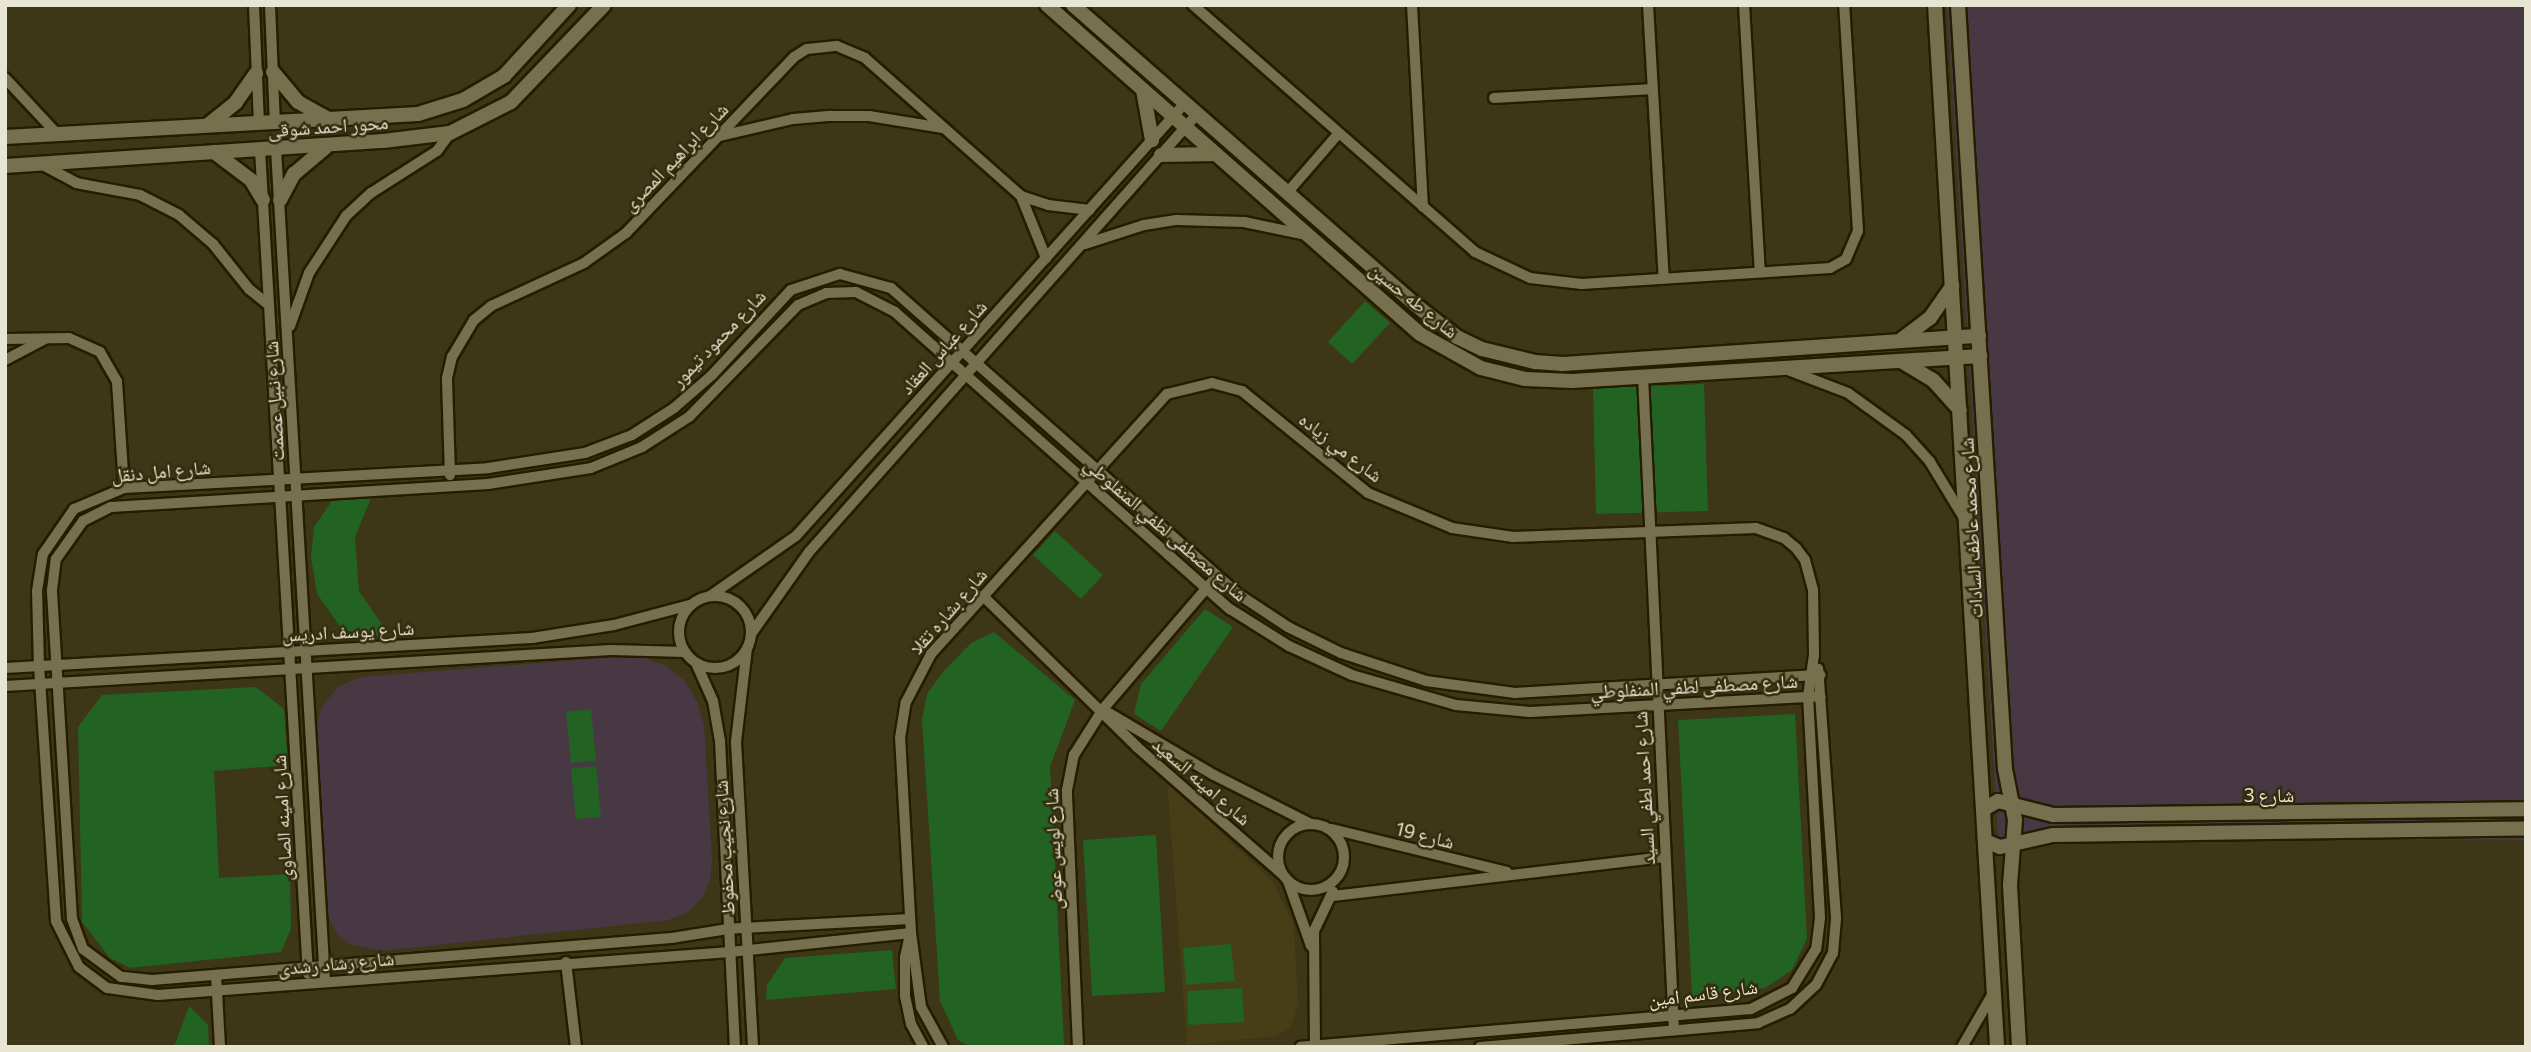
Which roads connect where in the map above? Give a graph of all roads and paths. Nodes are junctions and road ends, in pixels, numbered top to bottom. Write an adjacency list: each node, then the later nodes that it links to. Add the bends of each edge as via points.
1 (254, 5): 15 (street)
2 (270, 5): 14 (street)
3 (569, 5): 23 (street, محور احمد شوقى, via 504,76 463,100 418,114)
4 (604, 5): 29 (street, محور احمد شوقى, via 511,102)
5 (1047, 5): 17 (street, شارع طه حسين)
6 (1073, 5): 20 (street, شارع طه حسين)
7 (1193, 5): 30 (street)
8 (1412, 5): 47 (street)
9 (1648, 5): 18 (street)
10 (1744, 5): 52 (street)
11 (1844, 5): 52 (street, via 1857,239 1846,259 1830,268)
12 (1935, 5): 54 (street, شارع محمد عاطف السادات)
13 (1958, 5): 57 (street, شارع محمد عاطف السادات)
14 (273, 72): 23 (street, via 298,102); 24 (street)
15 (256, 73): 25 (street); 26 (street, via 236,102)
16 (5, 78): 31 (street)
17 (1142, 89): 22 (street, شارع طه حسين); 34 (street)
18 (1653, 89): 19 (street); 53 (street)
19 (1493, 98)
20 (1185, 103): 21 (street, شارع طه حسين); 22 (street, شارع عباس العقاد)
21 (1197, 114): 27 (street, شارع عباس العقاد); 43 (street, شارع طه حسين)
22 (1174, 116): 27 (street, شارع طه حسين); 34 (street, شارع عباس العقاد)
23 (332, 120): 24 (street, محور احمد شوقى)
24 (275, 122): 25 (street, محور احمد شوقى)
25 (259, 123): 26 (street, محور احمد شوقى)
26 (208, 125): 31 (street, محور احمد شوقى)
27 (1186, 127): 39 (street, شارع طه حسين); 40 (street, شارع عباس العقاد)
28 (944, 128): 32 (street, via 907,120 831,116 793,119); 32 (street, شارع ابراهيم المصرى, via 865,58 837,46 822,46 794,57); 44 (street, شارع ابراهيم المصرى)
29 (450, 132): 35 (street, محور احمد شوقى); 56 (street, via 437,151 370,193 346,216 309,273)
30 (1339, 133): 43 (street); 47 (street)
31 (57, 134): 33 (street, محور احمد شوقى)
32 (719, 136): 78 (street, شارع ابراهيم المصرى, via 607,248 561,276 491,306 474,320 452,357 447,378)
33 (5, 137)
34 (1152, 140): 48 (street, شارع عباس العقاد)
35 (330, 145): 36 (street, محور احمد شوقى); 46 (street, via 294,174)
36 (276, 149): 37 (street, محور احمد شوقى); 46 (street, شارع نبيل عصمت)
37 (260, 150): 38 (street, محور احمد شوقى); 45 (street, شارع نبيل عصمت)
38 (214, 152): 41 (street, محور احمد شوقى); 45 (street, via 251,180)
39 (1216, 154): 40 (street); 49 (street, شارع طه حسين)
40 (1161, 155): 50 (street, شارع عباس العقاد)
41 (41, 163): 42 (street, محور احمد شوقى); 55 (street, via 76,183 140,195 179,215 213,244 248,289)
42 (5, 166)
43 (1287, 193): 63 (street, شارع طه حسين, via 1435,321 1482,349 1563,364)
44 (1021, 196): 48 (street, شارع ابراهيم المصرى, via 1048,205); 51 (street, شارع ابراهيم المصرى)
45 (263, 200): 55 (street, شارع نبيل عصمت)
46 (279, 200): 56 (street, شارع نبيل عصمت)
47 (1423, 206): 53 (street, via 1475,252 1530,278 1582,284)
48 (1090, 209): 51 (street, شارع عباس العقاد)
49 (1308, 235): 50 (street, via 1244,222 1177,220 1144,225); 75 (street, شارع طه حسين, via 1420,334 1480,368 1548,382)
50 (1081, 246): 70 (street, شارع عباس العقاد)
51 (1046, 258): 62 (street, شارع عباس العقاد)
52 (1760, 272): 53 (street)
53 (1664, 279)
54 (1952, 285): 59 (street, شارع محمد عاطف السادات); 61 (street, via 1930,318)
55 (270, 304): 80 (street, شارع نبيل عصمت)
56 (288, 333): 79 (street, شارع نبيل عصمت)
57 (1979, 336): 59 (street, شارع طه حسين); 65 (street, شارع محمد عاطف السادات)
58 (49, 337): 60 (street); 67 (street); 83 (street, via 85,342 110,366 117,382)
59 (1956, 338): 61 (street, شارع طه حسين); 66 (street, شارع محمد عاطف السادات)
60 (5, 339)
61 (1898, 342): 63 (street, شارع طه حسين)
62 (962, 351): 64 (street, شارع محمود تيمور, via 891,288 840,274 791,290); 69 (street, شارع عباس العقاد); 70 (street, شارع محمود تيمور)
63 (1696, 355): 73 (street)
64 (728, 356): 71 (street); 78 (street, شارع محمود تيمور, via 674,408 609,445 536,464)
65 (1980, 356): 66 (street, شارع طه حسين); 115 (street, شارع محمد عاطف السادات, via 2005,769)
66 (1957, 357): 68 (street, شارع طه حسين); 76 (street, شارع محمد عاطف السادات)
67 (5, 360)
68 (1899, 361): 72 (street, شارع طه حسين); 76 (street, via 1933,380)
69 (952, 363): 71 (street, شارع محمود تيمور, via 884,302 841,291 799,304); 74 (street, شارع محمود تيمور); 90 (street, شارع عباس العقاد, via 796,536)
70 (976, 364): 74 (street, شارع عباس العقاد); 77 (street, شارع مصطفى لطفي المنفلوطي)
71 (739, 367): 82 (street, شارع محمود تيمور, via 689,417 617,459 540,478)
72 (1781, 368): 73 (street, شارع طه حسين); 86 (street, via 1848,393 1906,435 1937,472)
73 (1698, 373): 75 (street, شارع طه حسين)
74 (965, 376): 81 (street, شارع مصطفى لطفي المنفلوطي); 93 (street, شارع عباس العقاد, via 791,573)
75 (1643, 376): 87 (street, شارع احمد لطفي السيد)
76 (1960, 410): 86 (street, شارع محمد عاطف السادات)
77 (1095, 469): 81 (street, شارع بشاره تقلا); 87 (street, شارع مي زياده, via 1167,394 1212,383 1242,391 1343,475 1423,519 1513,537); 88 (street, شارع مصطفى لطفي المنفلوطي)
78 (450, 470): 79 (street, شارع محمود تيمور); 82 (street, شارع ابراهيم المصرى)
79 (296, 479): 80 (street, شارع امل دنقل); 84 (street, شارع نبيل عصمت)
80 (280, 480): 83 (street, شارع امل دنقل); 85 (street, شارع نبيل عصمت)
81 (1085, 482): 89 (street, شارع مصطفى لطفي المنفلوطي); 91 (street, شارع بشاره تقلا)
82 (451, 486): 84 (street, شارع محمود تيمور)
83 (124, 488): 101 (street, شارع امل دنقل, via 74,509 50,538 38,572)
84 (297, 495): 85 (street, شارع امل دنقل); 95 (street, شارع نبيل عصمت)
85 (281, 496): 96 (street, شارع نبيل عصمت); 100 (street, شارع امل دنقل, via 127,504 83,521 63,545 52,574)
86 (1967, 524): 116 (street, شارع محمد عاطف السادات)
87 (1647, 532): 98 (street, شارع قاسم امين, via 1756,528 1784,538 1811,575); 110 (street, شارع احمد لطفي السيد)
88 (1217, 576): 89 (street, شارع لويس عوض); 110 (street, شارع مصطفى لطفي المنفلوطي, via 1262,611 1314,641 1407,676 1515,693)
89 (1205, 589): 113 (street, شارع مصطفى لطفي المنفلوطي, via 1289,646 1352,675 1420,698 1530,712); 114 (street, شارع لويس عوض)
90 (710, 596): 92 (street); 93 (street, via 722,596 742,608)
91 (984, 596): 114 (street, شارع امينه السعيد); 129 (street, شارع بشاره تقلا, via 931,654 906,702 900,738)
92 (690, 606): 95 (street, شارع يوسف ادريس, via 614,625 532,638); 97 (street, via 679,624)
93 (751, 634): 94 (street)
94 (747, 648): 99 (street, via 737,661 721,668); 130 (street, شارع نجيب محفوظ, via 736,742)
95 (306, 651): 96 (street, شارع يوسف ادريس); 103 (street, شارع امينه الصاوى)
96 (290, 652): 100 (street, شارع يوسف ادريس); 104 (street, شارع امينه الصاوى)
97 (685, 652): 99 (street); 103 (street, شارع يوسف ادريس, via 611,650)
98 (1814, 655): 105 (street, شارع قاسم امين); 106 (street, شارع قاسم امين)
99 (696, 663): 131 (street, شارع نجيب محفوظ, via 718,719)
100 (59, 665): 101 (street, شارع يوسف ادريس); 107 (street, شارع رشاد رشدى)
101 (39, 666): 102 (street, شارع يوسف ادريس); 108 (street, شارع رشاد رشدى)
102 (5, 668)
103 (307, 669): 104 (street, شارع يوسف ادريس); 139 (street, شارع امينه الصاوى)
104 (291, 670): 107 (street, شارع يوسف ادريس); 140 (street, شارع امينه الصاوى)
105 (1821, 675): 106 (street, شارع مصطفى لطفي المنفلوطي); 112 (street, شارع قاسم امين)
106 (1809, 676): 110 (street, شارع مصطفى لطفي المنفلوطي); 111 (street, شارع قاسم امين)
107 (60, 683): 108 (street, شارع يوسف ادريس); 141 (street, شارع رشاد رشدى, via 71,904 80,942 94,961 121,977 152,980)
108 (40, 684): 109 (street, شارع يوسف ادريس); 144 (street, شارع رشاد رشدى, via 57,921 69,953 92,979 123,994)
109 (5, 686)
110 (1656, 688): 113 (street, شارع احمد لطفي السيد)
111 (1808, 696): 112 (street, شارع مصطفى لطفي المنفلوطي); 113 (street, شارع مصطفى لطفي المنفلوطي); 146 (street, شارع قاسم امين, via 1820,918 1811,963 1792,988 1766,1005)
112 (1821, 696): 147 (street, شارع قاسم امين, via 1836,918 1826,970 1805,998 1774,1017)
113 (1657, 706): 123 (street, شارع احمد لطفي السيد)
114 (1102, 709): 118 (street, شارع امينه السعيد, via 1214,775); 125 (street, شارع امينه السعيد, via 1137,747); 155 (street, شارع لويس عوض, via 1074,754 1067,790)
115 (2013, 804): 116 (street, via 1998,801); 117 (street, شارع 3, via 2053,816); 122 (street, شارع محمد عاطف السادات)
116 (1983, 809): 121 (street, شارع محمد عاطف السادات)
117 (2526, 810)
118 (1311, 824): 119 (street); 125 (street, via 1295,828 1282,841 1278,858)
119 (1328, 828): 124 (street, شارع 19); 126 (street, via 1340,840 1345,857)
120 (2526, 828): 122 (street, شارع 3, via 2053,835)
121 (1986, 841): 122 (street, شارع 3, via 2000,847); 145 (street, شارع محمد عاطف السادات)
122 (2015, 844): 160 (street, شارع محمد عاطف السادات, via 2010,885)
123 (1665, 857): 124 (street, شارع 19); 146 (street, شارع احمد لطفي السيد)
124 (1515, 874): 128 (street, شارع 19)
125 (1285, 878): 127 (street, via 1302,890); 135 (street)
126 (1335, 880): 127 (street); 128 (street)
127 (1319, 890): 128 (street)
128 (1333, 895): 135 (street, via 1321,912)
129 (910, 919): 130 (street, شارع رشاد رشدى); 132 (street, شارع بشاره تقلا)
130 (746, 928): 131 (street, شارع رشاد رشدى); 134 (street, شارع نجيب محفوظ)
131 (728, 929): 133 (street, شارع رشاد رشدى); 136 (street, شارع نجيب محفوظ)
132 (911, 933): 134 (street, شارع رشاد رشدى); 153 (street, via 905,957 905,996 911,1024); 154 (street, via 921,1007)
133 (577, 946): 137 (street); 139 (street, شارع رشاد رشدى)
134 (748, 951): 136 (street, شارع رشاد رشدى); 152 (street, شارع نجيب محفوظ)
135 (1312, 951): 148 (street)
136 (730, 953): 137 (street, شارع رشاد رشدى); 151 (street, شارع نجيب محفوظ)
137 (579, 961): 138 (street, شارع رشاد رشدى)
138 (566, 962): 142 (street, شارع رشاد رشدى); 150 (street)
139 (324, 966): 140 (street, شارع رشاد رشدى); 142 (street, شارع امينه الصاوى)
140 (308, 968): 141 (street, شارع رشاد رشدى); 143 (street, شارع امينه الصاوى)
141 (216, 975): 144 (street)
142 (325, 982): 143 (street, شارع رشاد رشدى)
143 (309, 983): 144 (street, شارع رشاد رشدى)
144 (217, 990): 149 (street)
145 (1994, 991): 158 (street); 159 (street, شارع محمد عاطف السادات)
146 (1674, 1016): 147 (street, شارع احمد لطفي السيد); 148 (street, شارع قاسم امين)
147 (1674, 1030): 157 (street, شارع قاسم امين)
148 (1315, 1046): 156 (street, شارع قاسم امين)
149 (220, 1047)
150 (576, 1047)
151 (735, 1047)
152 (753, 1047)
153 (923, 1047)
154 (943, 1047)
155 (1078, 1047)
156 (1301, 1047)
157 (1480, 1047)
158 (1962, 1047)
159 (1997, 1047)
160 (2018, 1047)

